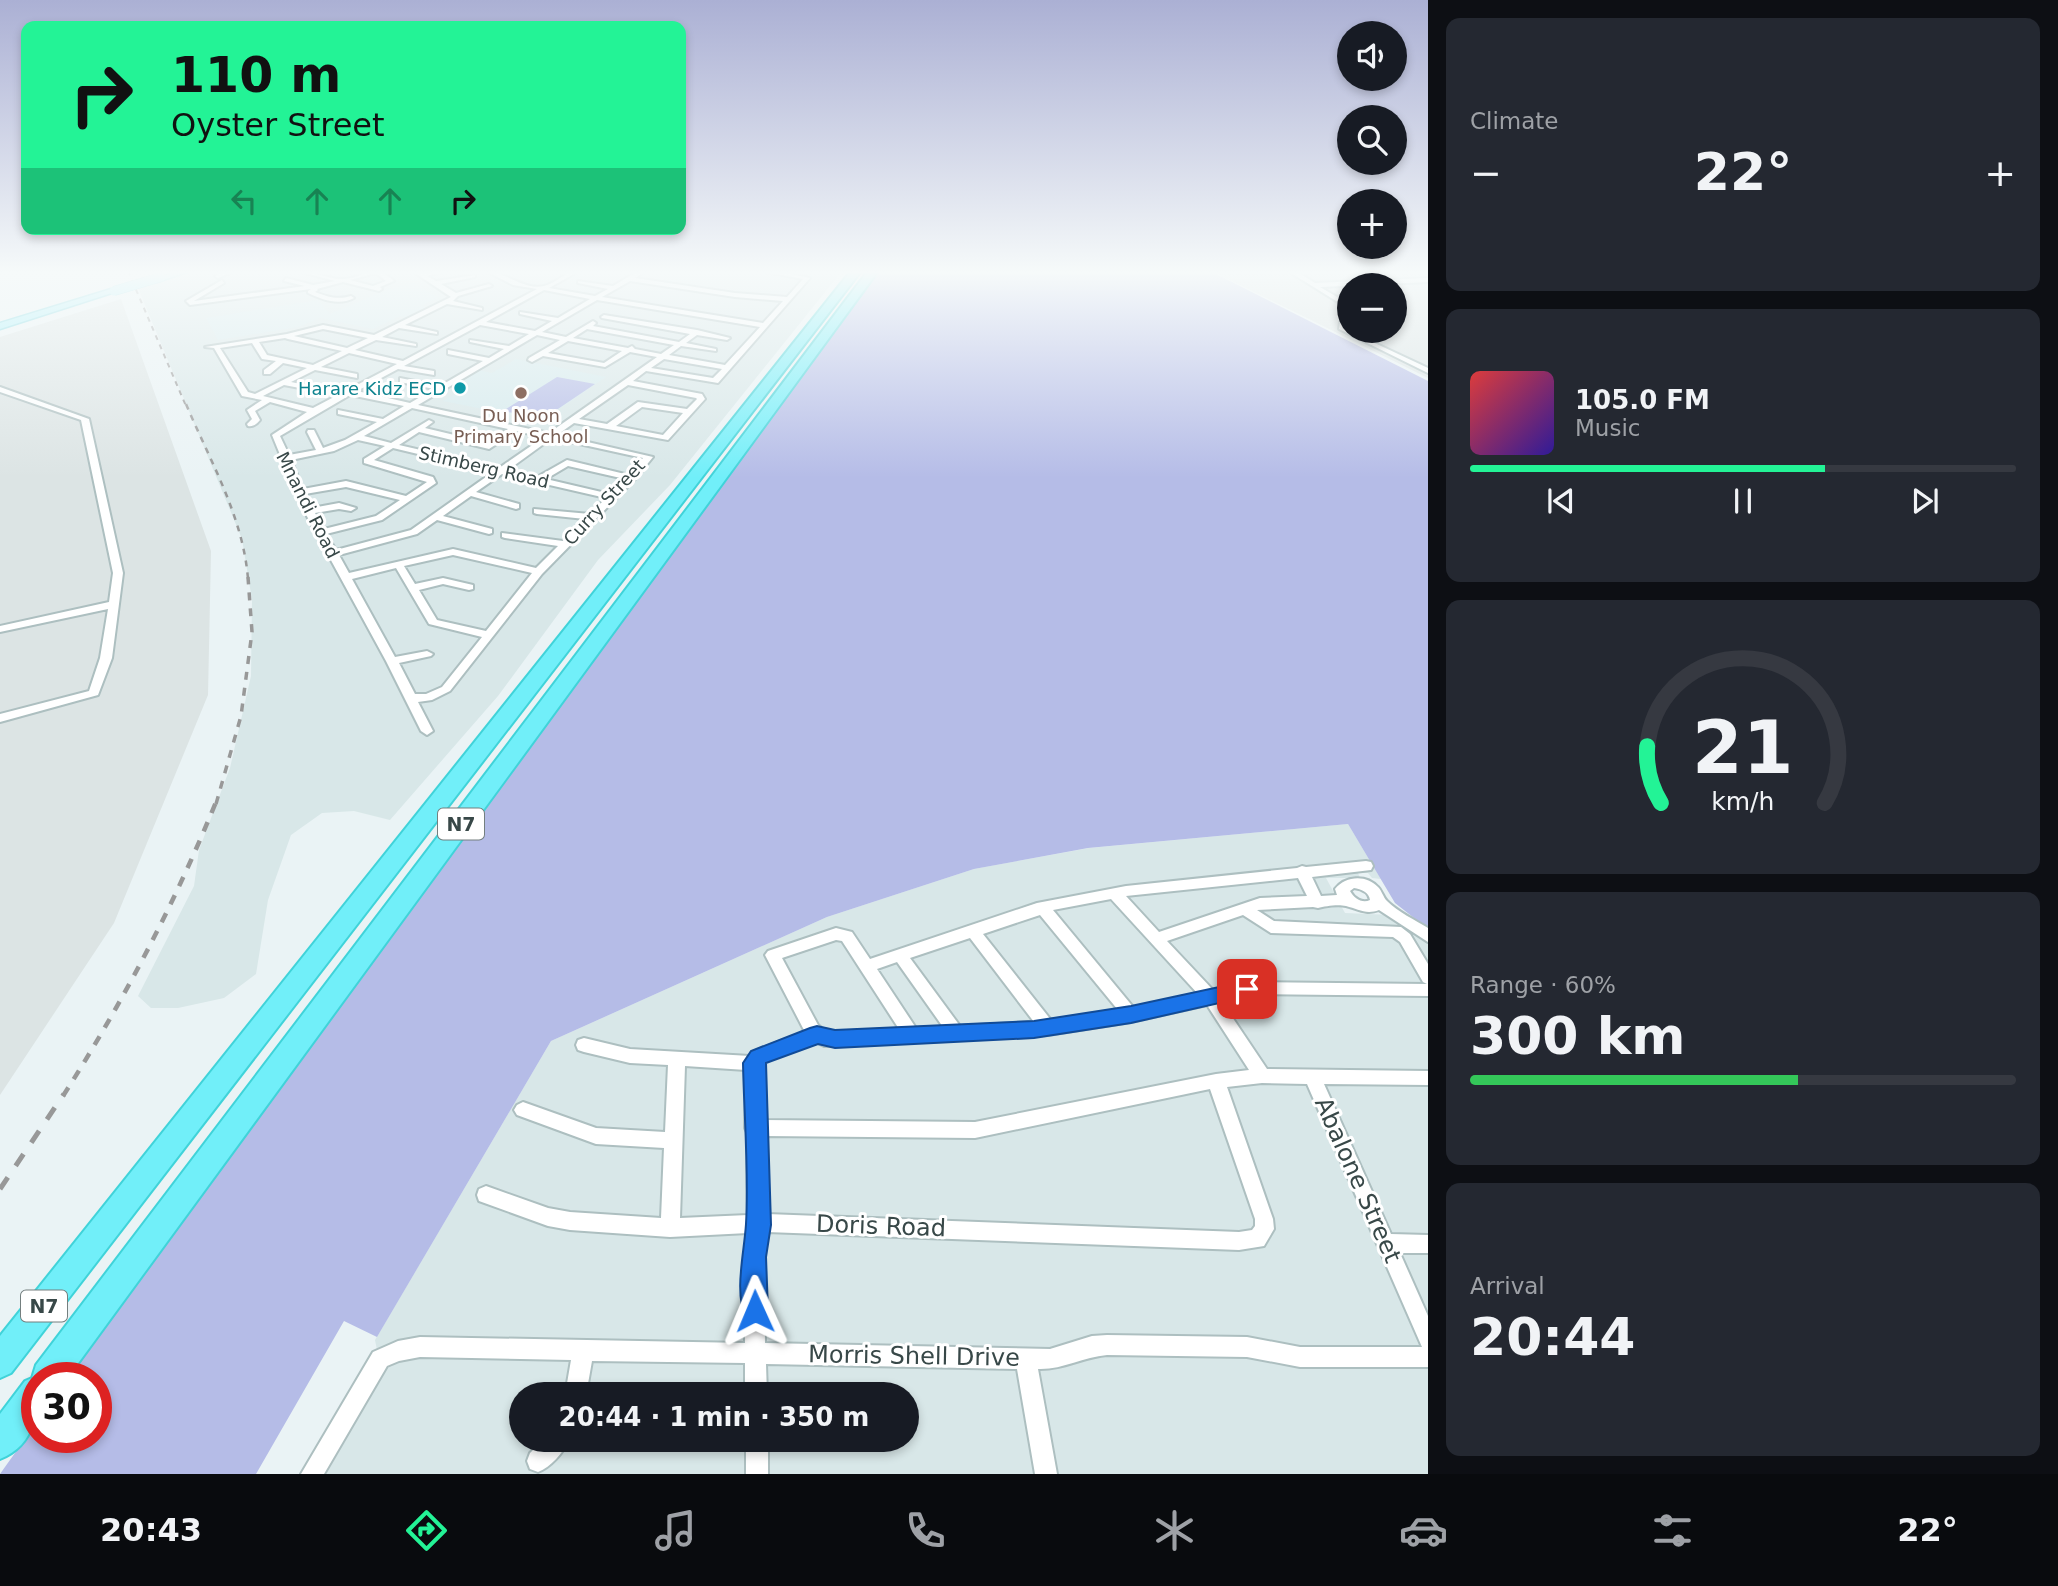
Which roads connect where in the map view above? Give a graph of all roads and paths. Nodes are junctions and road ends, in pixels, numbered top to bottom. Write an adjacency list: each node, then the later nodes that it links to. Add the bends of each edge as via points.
1 (267, 340): 16 (street)
2 (301, 340): 23 (street)
3 (372, 340): 23 (street)
4 (390, 340): 19 (street)
5 (447, 340): 30 (street, Mnandi Road)
6 (525, 340): 20 (street)
7 (565, 340): 25 (street)
8 (571, 340): 22 (street)
9 (644, 340): 22 (street)
10 (657, 340): 18 (street)
11 (687, 340): 18 (street)
12 (753, 340): 32 (street)
13 (802, 340): 137 (highway, N7)
14 (822, 340): 138 (highway, N7)
15 (472, 341): 20 (street)
16 (255, 342): 27 (street, via 264,356); 45 (street, via 213,348 241,391)
17 (1371, 343): 34 (street)
18 (681, 344): 21 (street); 26 (street)
19 (414, 345)
20 (510, 348): 28 (street)
21 (714, 349)
22 (629, 350): 25 (street, via 606,367); 26 (street)
23 (348, 352): 30 (street); 31 (street)
24 (450, 352): 28 (street)
25 (541, 354): 29 (street)
26 (663, 356): 32 (street); 33 (street)
27 (282, 360): 31 (street); 35 (street)
28 (490, 360): 41 (street)
29 (531, 360)
30 (400, 365): 36 (street); 44 (street, Mnandi Road)
31 (317, 367): 37 (street); 40 (street)
32 (728, 368): 33 (street, via 710,381)
33 (645, 369): 39 (street)
34 (1428, 371)
35 (267, 372)
36 (431, 373)
37 (354, 376)
38 (403, 380): 41 (street)
39 (626, 382): 50 (street, via 699,396 701,401); 51 (street)
40 (285, 383): 43 (street); 45 (street)
41 (441, 388): 47 (street)
42 (0, 389): 87 (street, via 85,419 117,557)
43 (323, 391)
44 (349, 392): 47 (street, Curry Street); 48 (street, Mnandi Road)
45 (255, 397): 46 (street)
46 (268, 400): 48 (street); 54 (street, via 251,410 256,420)
47 (410, 405): 52 (street); 55 (street, Curry Street)
48 (314, 411): 63 (street, Mnandi Road, via 276,435)
49 (341, 412): 52 (street)
50 (690, 412): 56 (street, via 641,404); 56 (street, via 665,438)
51 (572, 420): 56 (street); 59 (street)
52 (383, 421): 60 (street)
53 (429, 422): 57 (street)
54 (251, 424)
55 (515, 428): 57 (street, via 489,448); 59 (street, Curry Street)
56 (609, 428)
57 (417, 429): 61 (street)
58 (312, 432): 62 (street)
59 (550, 436): 64 (street); 65 (street, Curry Street, via 649,457)
60 (356, 437): 61 (street, Stimberg Road); 62 (street)
61 (390, 445): 64 (street, Stimberg Road); 70 (street, via 367,463 433,481)
62 (321, 452): 63 (street)
63 (284, 459): 67 (street, Mnandi Road)
64 (501, 471): 66 (street, Stimberg Road); 68 (street)
65 (631, 478): 66 (street, via 567,463); 69 (street, Curry Street)
66 (538, 480): 69 (street, Stimberg Road)
67 (299, 492): 70 (street, via 346,484); 74 (street, Mnandi Road)
68 (469, 493): 71 (street); 75 (street)
69 (612, 497): 76 (street, Curry Street)
70 (407, 499): 78 (street, via 377,519)
71 (516, 506)
72 (351, 508): 74 (street)
73 (537, 511): 76 (street)
74 (310, 512): 78 (street, Mnandi Road)
75 (435, 517): 77 (street); 81 (street, via 405,536)
76 (592, 517): 80 (street, Curry Street)
77 (489, 531)
78 (322, 532): 81 (street, Mnandi Road)
79 (505, 535): 80 (street)
80 (565, 544): 83 (street, Curry Street)
81 (333, 554): 84 (street, Mnandi Road)
82 (398, 564): 83 (street, via 453,552); 84 (street); 86 (street)
83 (538, 572): 89 (street, Curry Street)
84 (346, 577): 91 (street, Mnandi Road)
85 (469, 587): 86 (street, via 443,581)
86 (412, 588): 89 (street, via 433,622)
87 (115, 604): 88 (street); 93 (street, via 106,658 94,693)
88 (0, 629)
89 (489, 635): 92 (street, Curry Street, via 446,689 428,698)
90 (427, 654): 91 (street)
91 (392, 661): 92 (street, Mnandi Road)
92 (411, 698): 94 (street, Mnandi Road)
93 (0, 718)
94 (427, 731)
95 (1366, 866): 96 (street)
96 (1302, 872): 97 (street); 100 (street)
97 (1114, 893): 101 (street); 105 (street)
98 (1349, 900): 99 (street, via 1367,907); 99 (street, via 1342,889 1357,883 1373,890); 100 (street)
99 (1378, 902): 104 (street)
100 (1318, 903): 102 (street, via 1266,902)
101 (1042, 907): 103 (street); 111 (street)
102 (1244, 908): 105 (street); 108 (street, via 1271,927 1396,931)
103 (972, 930): 106 (street); 112 (street)
104 (1428, 936)
105 (1156, 939): 110 (street)
106 (900, 955): 107 (street); 113 (street)
107 (867, 966): 114 (street); 115 (street, via 842,934 775,952 773,960)
108 (1428, 978)
109 (1428, 990): 110 (street, via 1267,988)
110 (1210, 997): 111 (street); 119 (street)
111 (1131, 1015): 112 (street)
112 (1048, 1028): 113 (street)
113 (956, 1033): 114 (street)
114 (912, 1035): 115 (street)
115 (821, 1037): 118 (street, via 758,1057)
116 (584, 1045): 117 (street, via 629,1056)
117 (677, 1059): 118 (street); 125 (street)
118 (754, 1063): 124 (street)
119 (1262, 1076): 120 (street, Abalone Street); 122 (street, Abalone Street)
120 (1312, 1077): 121 (street); 130 (street, Abalone Street)
121 (1428, 1078)
122 (1216, 1081): 124 (street, Abalone Street, via 975,1130); 127 (street)
123 (523, 1110): 125 (street, via 596,1136)
124 (754, 1128): 128 (street)
125 (674, 1140): 129 (street)
126 (486, 1195): 129 (street, Doris Road, via 548,1217)
127 (1264, 1219): 128 (street, Doris Road, via 1265,1229 1257,1239 1239,1241 931,1227)
128 (758, 1225): 129 (street, Doris Road); 134 (street)
129 (670, 1228)
130 (1386, 1243): 131 (street); 132 (street, Abalone Street)
131 (1428, 1244)
132 (1428, 1339)
133 (583, 1350): 134 (street, Morris Shell Drive); 139 (street); 146 (street, Morris Shell Drive, via 419,1347 380,1359)
134 (755, 1353): 136 (street, Morris Shell Drive); 140 (street)
135 (1428, 1357): 136 (street, Morris Shell Drive, via 1300,1357 1247,1347 1107,1345 1049,1359)
136 (1026, 1359): 148 (street)
137 (0, 1362)
138 (59, 1362)
139 (578, 1382)
140 (756, 1382)
141 (21, 1414): 142 (highway)
142 (0, 1442)
143 (547, 1452): 145 (street)
144 (757, 1452): 147 (street)
145 (538, 1461)
146 (312, 1474)
147 (757, 1474)
148 (1046, 1474)

